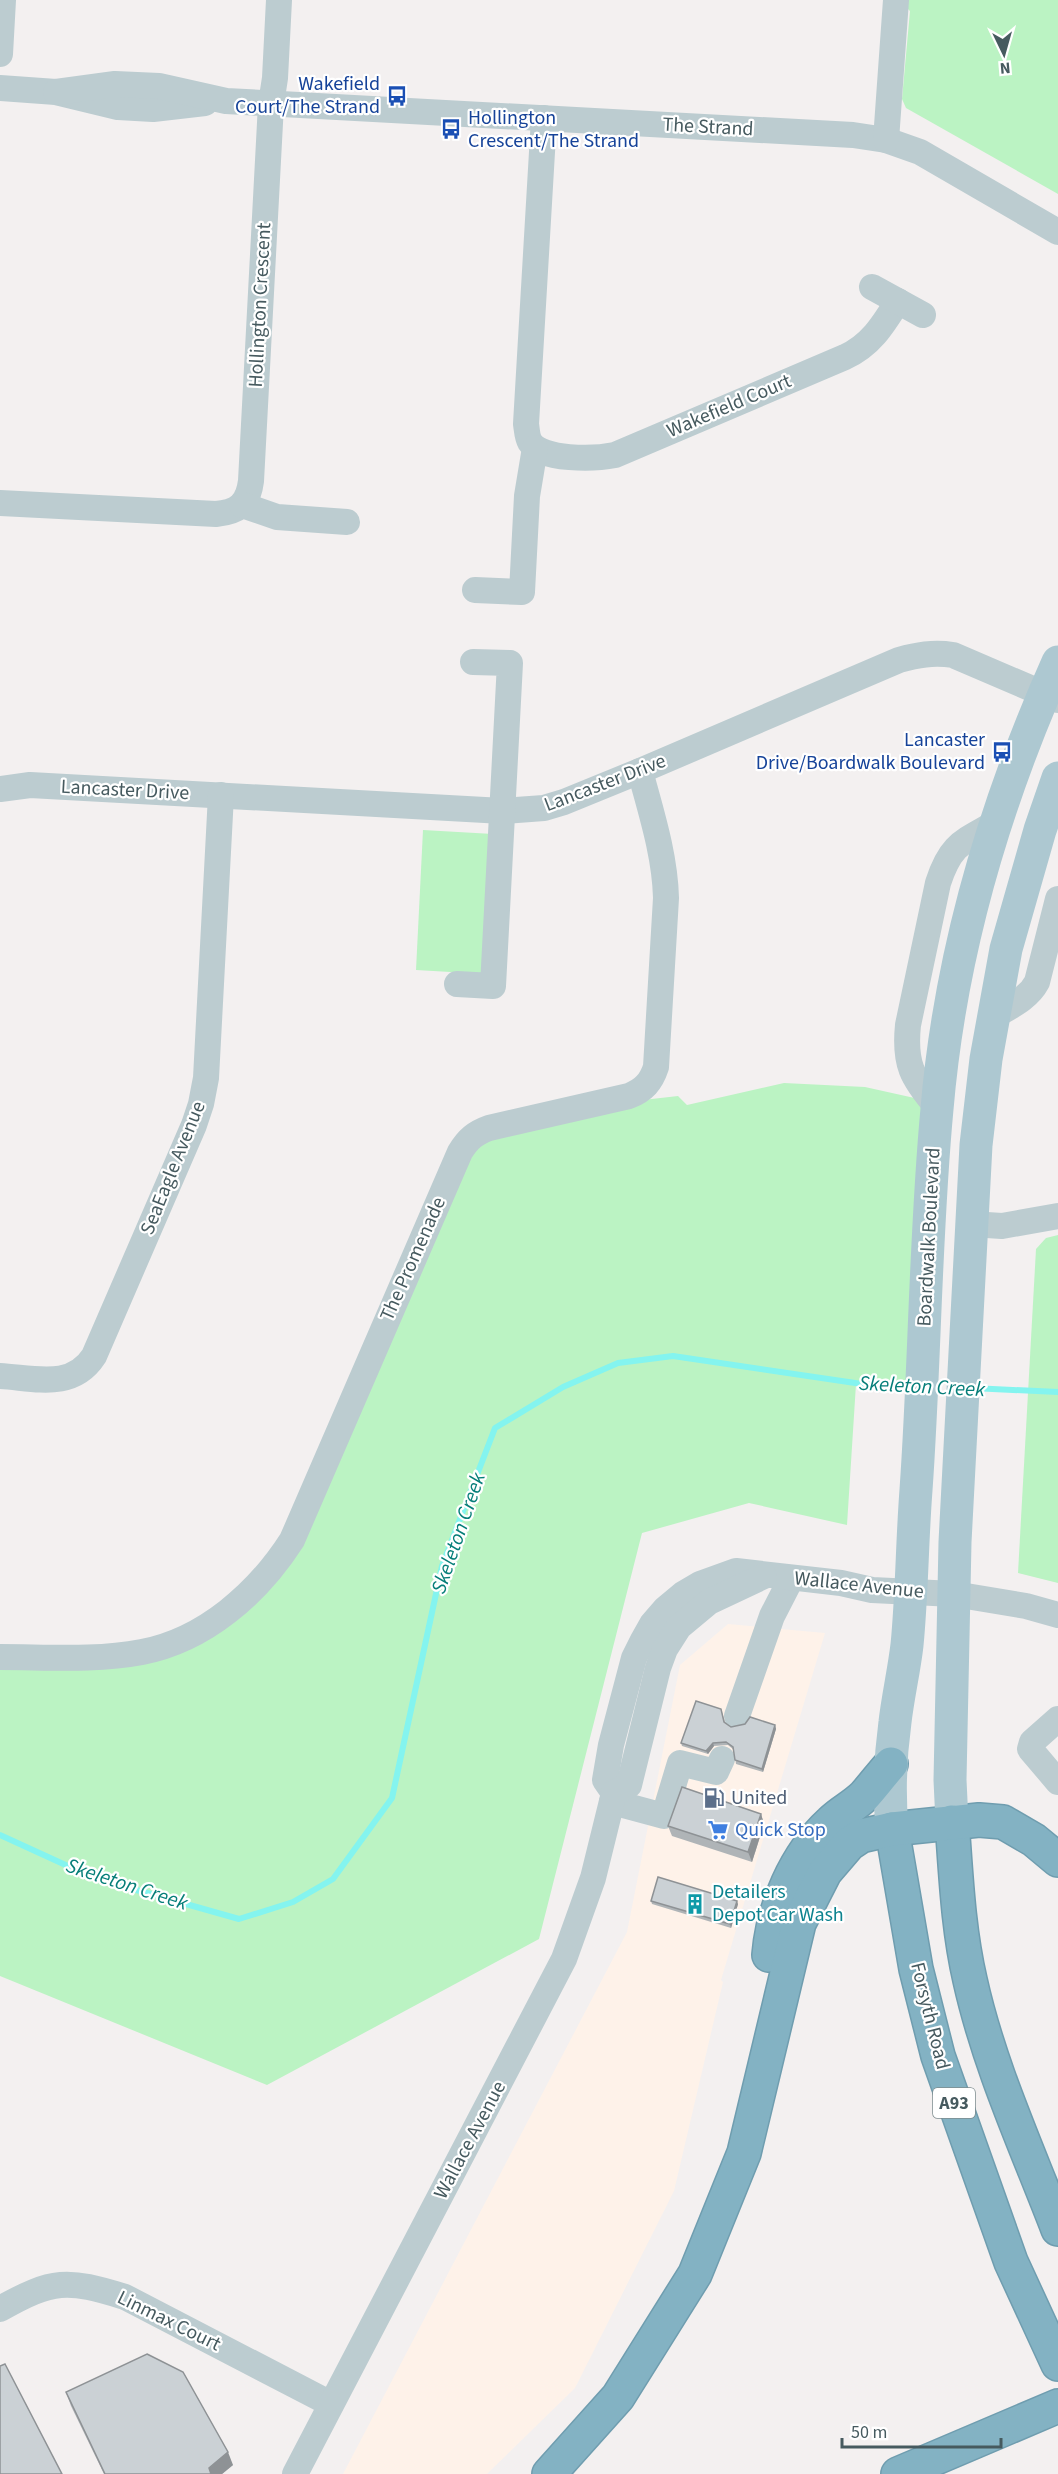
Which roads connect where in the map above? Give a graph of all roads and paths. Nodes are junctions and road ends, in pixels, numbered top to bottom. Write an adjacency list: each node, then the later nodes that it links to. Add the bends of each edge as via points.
1 (3, 0): 4 (street)
2 (279, 0): 6 (street, Hollington Crescent)
3 (896, 0): 8 (street)
4 (0, 54)
5 (0, 88): 6 (street, The Strand, via 56,92 118,107 153,109 226,101)
6 (271, 104): 7 (street, The Strand); 15 (street, Hollington Crescent, via 251,481)
7 (544, 118): 8 (street, The Strand, via 853,135); 13 (street, via 526,424)
8 (886, 141): 9 (street, The Strand, via 930,157)
9 (1058, 232)
10 (872, 286): 11 (street)
11 (898, 301): 12 (street); 13 (street, Wakefield Court, via 878,333 856,352 626,450 606,457 583,457 546,454)
12 (923, 315)
13 (535, 448): 17 (street, via 527,496 522,592)
14 (0, 503): 15 (street, via 202,514 226,513)
15 (242, 505): 16 (street, via 277,517)
16 (347, 522)
17 (475, 590)
18 (473, 662): 27 (street, via 510,663)
19 (1058, 662): 20 (main road, Boardwalk Boulevard)
20 (1051, 697): 21 (street, Lancaster Drive, via 967,659 925,653 899,660); 35 (main road, Boardwalk Boulevard, via 997,822 960,953 937,1107)
21 (640, 771): 27 (street, Lancaster Drive, via 544,808); 38 (street, The Promenade, via 657,836 666,898 656,1067 649,1082 629,1096 489,1128 467,1141 415,1252 292,1540 259,1584 235,1606 191,1634 144,1652 99,1657)
22 (0, 777): 24 (street, Lancaster Drive)
23 (1058, 778): 30 (main road, Boardwalk Boulevard, via 1006,949)
24 (30, 785): 25 (street, Lancaster Drive); 26 (street, Lancaster Drive)
25 (0, 789)
26 (221, 795): 27 (street, Lancaster Drive); 33 (street, SeaEagle Avenue, via 206,1078 194,1125 87,1367 62,1379)
27 (503, 811): 29 (street, via 493,986)
28 (1058, 899): 30 (street, via 1034,989)
29 (457, 984)
30 (993, 1017): 32 (main road, Boardwalk Boulevard, via 979,1111)
31 (1058, 1216): 32 (street, via 1002,1226)
32 (971, 1224): 36 (main road, Boardwalk Boulevard)
33 (0, 1376)
34 (791, 1579): 35 (street, Wallace Avenue, via 872,1590); 39 (street, via 772,1616); 44 (street, Wallace Avenue, via 736,1571 683,1594 652,1624 634,1658 611,1745 605,1780)
35 (909, 1590): 36 (street, Wallace Avenue); 42 (main road, Boardwalk Boulevard, via 907,1646)
36 (954, 1594): 37 (street, Wallace Avenue); 45 (main road, Boardwalk Boulevard)
37 (1058, 1615)
38 (0, 1657)
39 (737, 1716)
40 (1058, 1719): 43 (street, via 1032,1742 1030,1749)
41 (722, 1759): 44 (street, via 716,1772 680,1763 664,1816)
42 (891, 1764): 46 (main road, Boardwalk Boulevard); 48 (highway, via 863,1797 830,1822 810,1845 790,1880 769,1950 762,2020)
43 (1058, 1782)
44 (613, 1797): 52 (street, Wallace Avenue, via 593,1878 564,1959)
45 (952, 1822): 46 (highway); 47 (highway, via 1003,1822); 49 (highway, A93, via 960,1930 970,1982 1005,2090)
46 (892, 1829): 48 (highway, via 861,1836 825,1872 799,1923); 51 (highway, Forsyth Road / A93, via 916,1969 938,2056 1011,2262)
47 (1058, 1860)
48 (763, 2064): 55 (highway, via 744,2153 695,2274 618,2397)
49 (1058, 2229)
50 (0, 2309): 52 (street, Linmax Court, via 48,2285 98,2288 125,2297)
51 (1058, 2364)
52 (331, 2404): 54 (street, Wallace Avenue)
53 (1058, 2406): 56 (highway)
54 (295, 2474)
55 (549, 2474)
56 (898, 2474)

